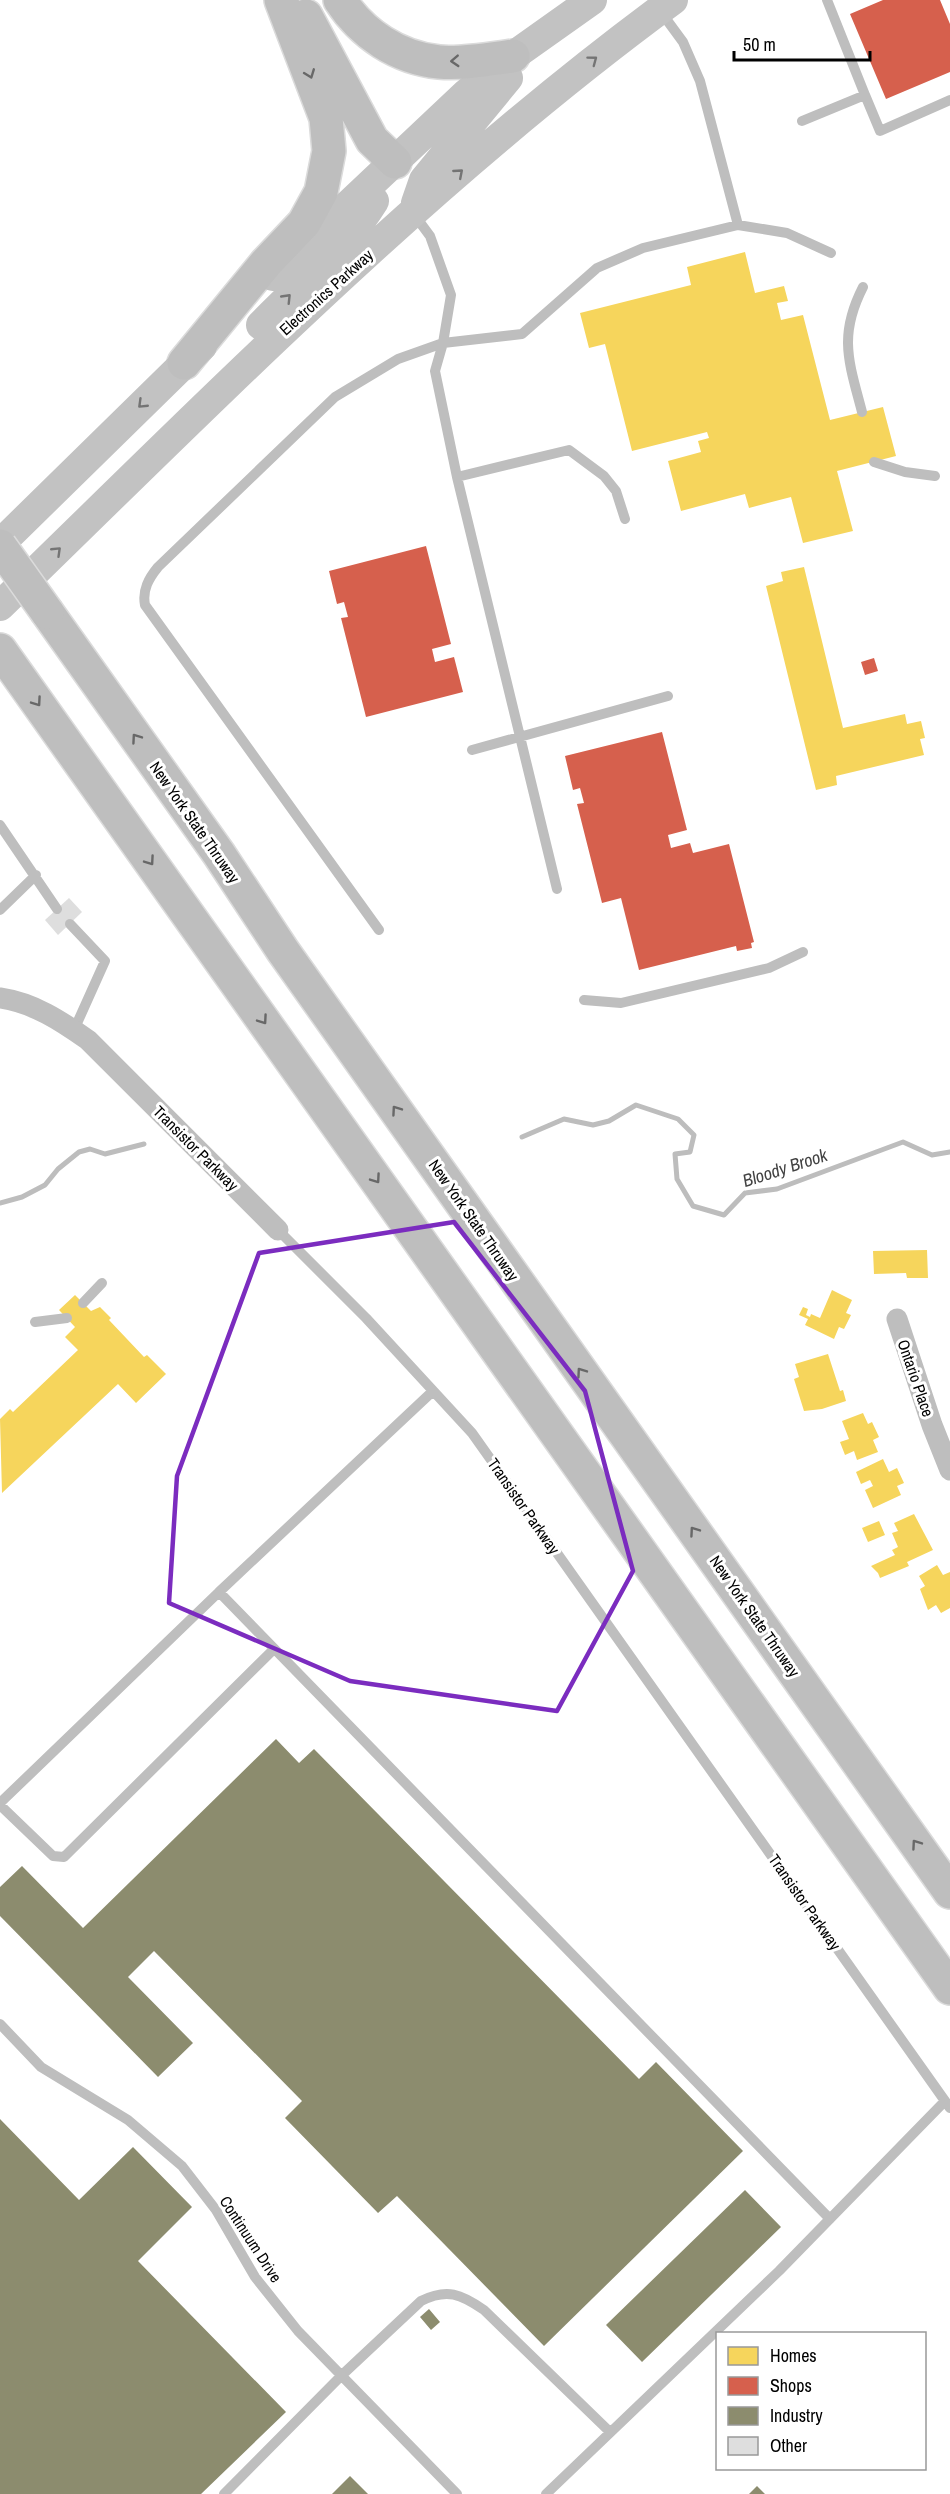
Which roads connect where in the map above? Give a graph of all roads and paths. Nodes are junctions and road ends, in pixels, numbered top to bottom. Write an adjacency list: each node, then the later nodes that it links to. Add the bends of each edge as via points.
1 (281, 0): 19 (highway, one-way to 19, via 326,118 329,151 321,192 304,224 266,263)
2 (298, 0): 13 (highway, via 372,140)
3 (318, 0): 13 (highway, via 388,130)
4 (340, 0): 9 (highway, one-way to 4, via 439,62 398,52 371,35)
5 (827, 0): 10 (lane)
6 (584, 3): 8 (main road)
7 (661, 3): 14 (main road, Electronics Parkway, one-way to 7); 15 (lane, via 700,81)
8 (553, 30): 9 (main road); 14 (main road, via 487,102 424,180)
9 (513, 56): 13 (main road, via 466,94)
10 (865, 95): 11 (lane, via 879,131); 12 (lane)
11 (950, 100)
12 (802, 121)
13 (395, 162): 14 (main road); 19 (main road); 22 (main road, one-way to 13, via 224,363 357,225)
14 (413, 213): 18 (lane, via 429,236 451,295); 22 (main road, Electronics Parkway, via 280,333)
15 (738, 225): 16 (lane, via 787,232); 18 (lane, via 643,248 597,268 522,334)
16 (831, 253)
17 (863, 287): 20 (lane, via 852,309 846,348)
18 (443, 343): 24 (lane, via 435,371); 38 (lane, via 398,359 335,397 158,567 144,598 145,605)
19 (184, 363): 26 (main road, one-way to 26)
20 (862, 412)
21 (874, 462): 23 (lane)
22 (139, 470): 27 (main road, Electronics Parkway, one-way to 22)
23 (934, 476)
24 (457, 477): 25 (lane, via 569,450 604,476 616,491); 30 (lane)
25 (625, 519)
26 (0, 545): 54 (highway, New York State Thruway, one-way to 26, bridge)
27 (0, 606)
28 (2, 652): 55 (highway, one-way to 55)
29 (668, 696): 30 (lane)
30 (520, 737): 31 (lane); 34 (lane)
31 (472, 750)
32 (0, 825): 33 (lane)
33 (36, 875): 35 (lane); 36 (lane)
34 (557, 890)
35 (57, 909)
36 (0, 910)
37 (70, 924): 42 (lane, via 105,961)
38 (379, 930)
39 (803, 952): 41 (lane, via 769,968 621,1003)
40 (0, 998): 42 (street, Transistor Parkway, via 18,1000)
41 (584, 1000)
42 (74, 1030): 43 (street, Transistor Parkway)
43 (278, 1230): 49 (lane, Transistor Parkway)
44 (102, 1283): 45 (lane)
45 (83, 1303)
46 (67, 1318): 48 (lane)
47 (897, 1319): 50 (street, Ontario Place)
48 (35, 1322)
49 (433, 1390): 51 (lane); 57 (lane, Transistor Parkway, via 472,1433)
50 (950, 1470)
51 (219, 1592): 52 (lane); 53 (lane)
52 (274, 1649): 53 (lane, via 64,1857 53,1856); 58 (lane)
53 (0, 1804)
54 (950, 1892)
55 (950, 1988)
56 (0, 2024): 59 (lane, Continuum Drive, via 41,2067 128,2120 182,2166 216,2210 255,2277 298,2331)
57 (948, 2105): 58 (lane)
58 (830, 2219): 60 (lane)
59 (342, 2375): 60 (lane, via 421,2301 436,2294 453,2294 483,2310); 61 (lane); 62 (lane, Continuum Drive)
60 (610, 2432): 63 (lane)
61 (224, 2494)
62 (457, 2494)
63 (546, 2494)

